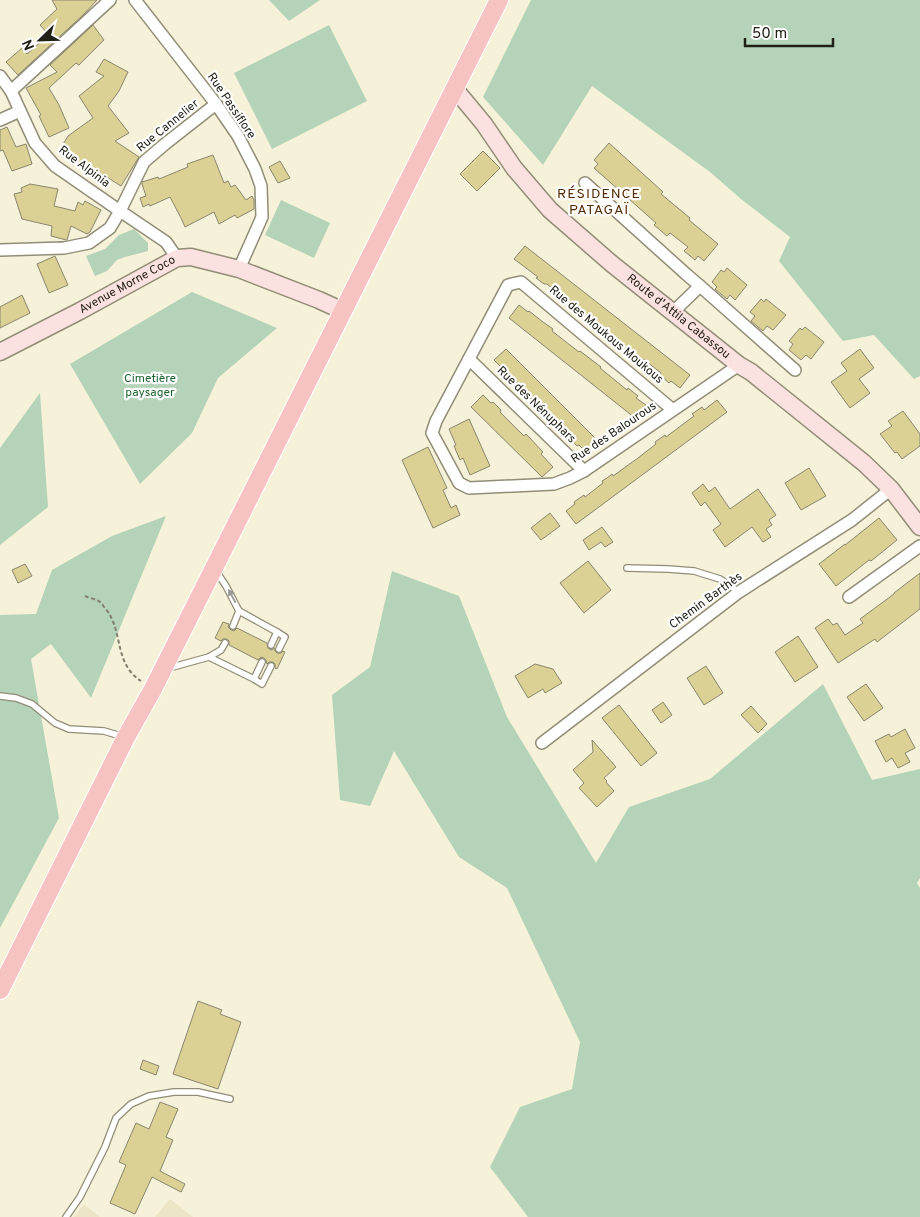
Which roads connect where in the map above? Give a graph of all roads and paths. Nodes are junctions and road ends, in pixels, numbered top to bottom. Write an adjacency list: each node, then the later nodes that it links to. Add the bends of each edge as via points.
1 (110, 0): 6 (street)
2 (135, 0): 7 (street, Rue Passiflore)
3 (499, 0): 5 (main road)
4 (0, 76): 6 (street, Rue Alpinia)
5 (455, 89): 17 (main road); 18 (main road, Route d'Attila Cabassou, via 550,210)
6 (11, 91): 8 (street, Rue Alpinia)
7 (216, 104): 11 (street, Rue Cannelier, via 144,162); 14 (street, Rue Passiflore, via 238,136 262,186 262,217)
8 (20, 111): 9 (street); 11 (street, Rue Alpinia, via 35,143 56,166)
9 (0, 120)
10 (585, 183): 16 (street)
11 (120, 211): 12 (street, Rue Cannelier, via 110,228 89,243 64,248); 13 (street, Rue Alpinia, via 166,242)
12 (0, 250)
13 (177, 258): 14 (main road, Avenue Morne Coco, via 191,257); 19 (main road, Avenue Morne Coco)
14 (240, 270): 17 (main road, Avenue Morne Coco)
15 (521, 282): 20 (street, Rue des Balourous, via 508,285); 23 (street, Rue des Moukous Moukous)
16 (700, 286): 18 (street); 22 (street)
17 (343, 311): 28 (main road)
18 (673, 312): 21 (main road, Route d'Attila Cabassou)
19 (0, 352)
20 (469, 359): 24 (street, Rue des Nénuphars); 24 (street, Rue des Balourous, via 432,434 459,483 469,488 554,484)
21 (738, 365): 23 (street, Rue des Balourous); 25 (main road, Route d'Attila Cabassou, via 856,457)
22 (795, 370)
23 (674, 410): 24 (street, Rue des Balourous)
24 (584, 471)
25 (891, 489): 26 (main road, Route d'Attila Cabassou); 30 (street, Chemin Barthès, via 852,520)
26 (920, 527)
27 (920, 546): 32 (street)
28 (214, 568): 33 (lane, one-way to 28); 42 (main road)
29 (627, 568): 30 (lane, via 694,571 720,578)
30 (739, 592): 47 (street, Chemin Barthès)
31 (85, 596): 44 (path, via 100,601 109,613 123,660 132,675)
32 (849, 597)
33 (240, 611): 34 (lane); 35 (lane)
34 (233, 626)
35 (277, 632): 37 (lane); 38 (lane, via 285,637)
36 (225, 643): 39 (lane)
37 (270, 645)
38 (279, 649)
39 (210, 657): 42 (lane); 43 (lane)
40 (262, 662): 43 (lane)
41 (271, 666): 43 (lane, via 262,684)
42 (162, 670): 44 (main road)
43 (254, 679)
44 (153, 688): 46 (main road)
45 (0, 696): 46 (lane, via 32,704 69,729 104,731)
46 (126, 737): 48 (main road)
47 (542, 743)
48 (0, 990)
49 (230, 1099): 50 (lane, via 198,1092 174,1092 149,1096 131,1104 116,1118 80,1197)
50 (66, 1217)

